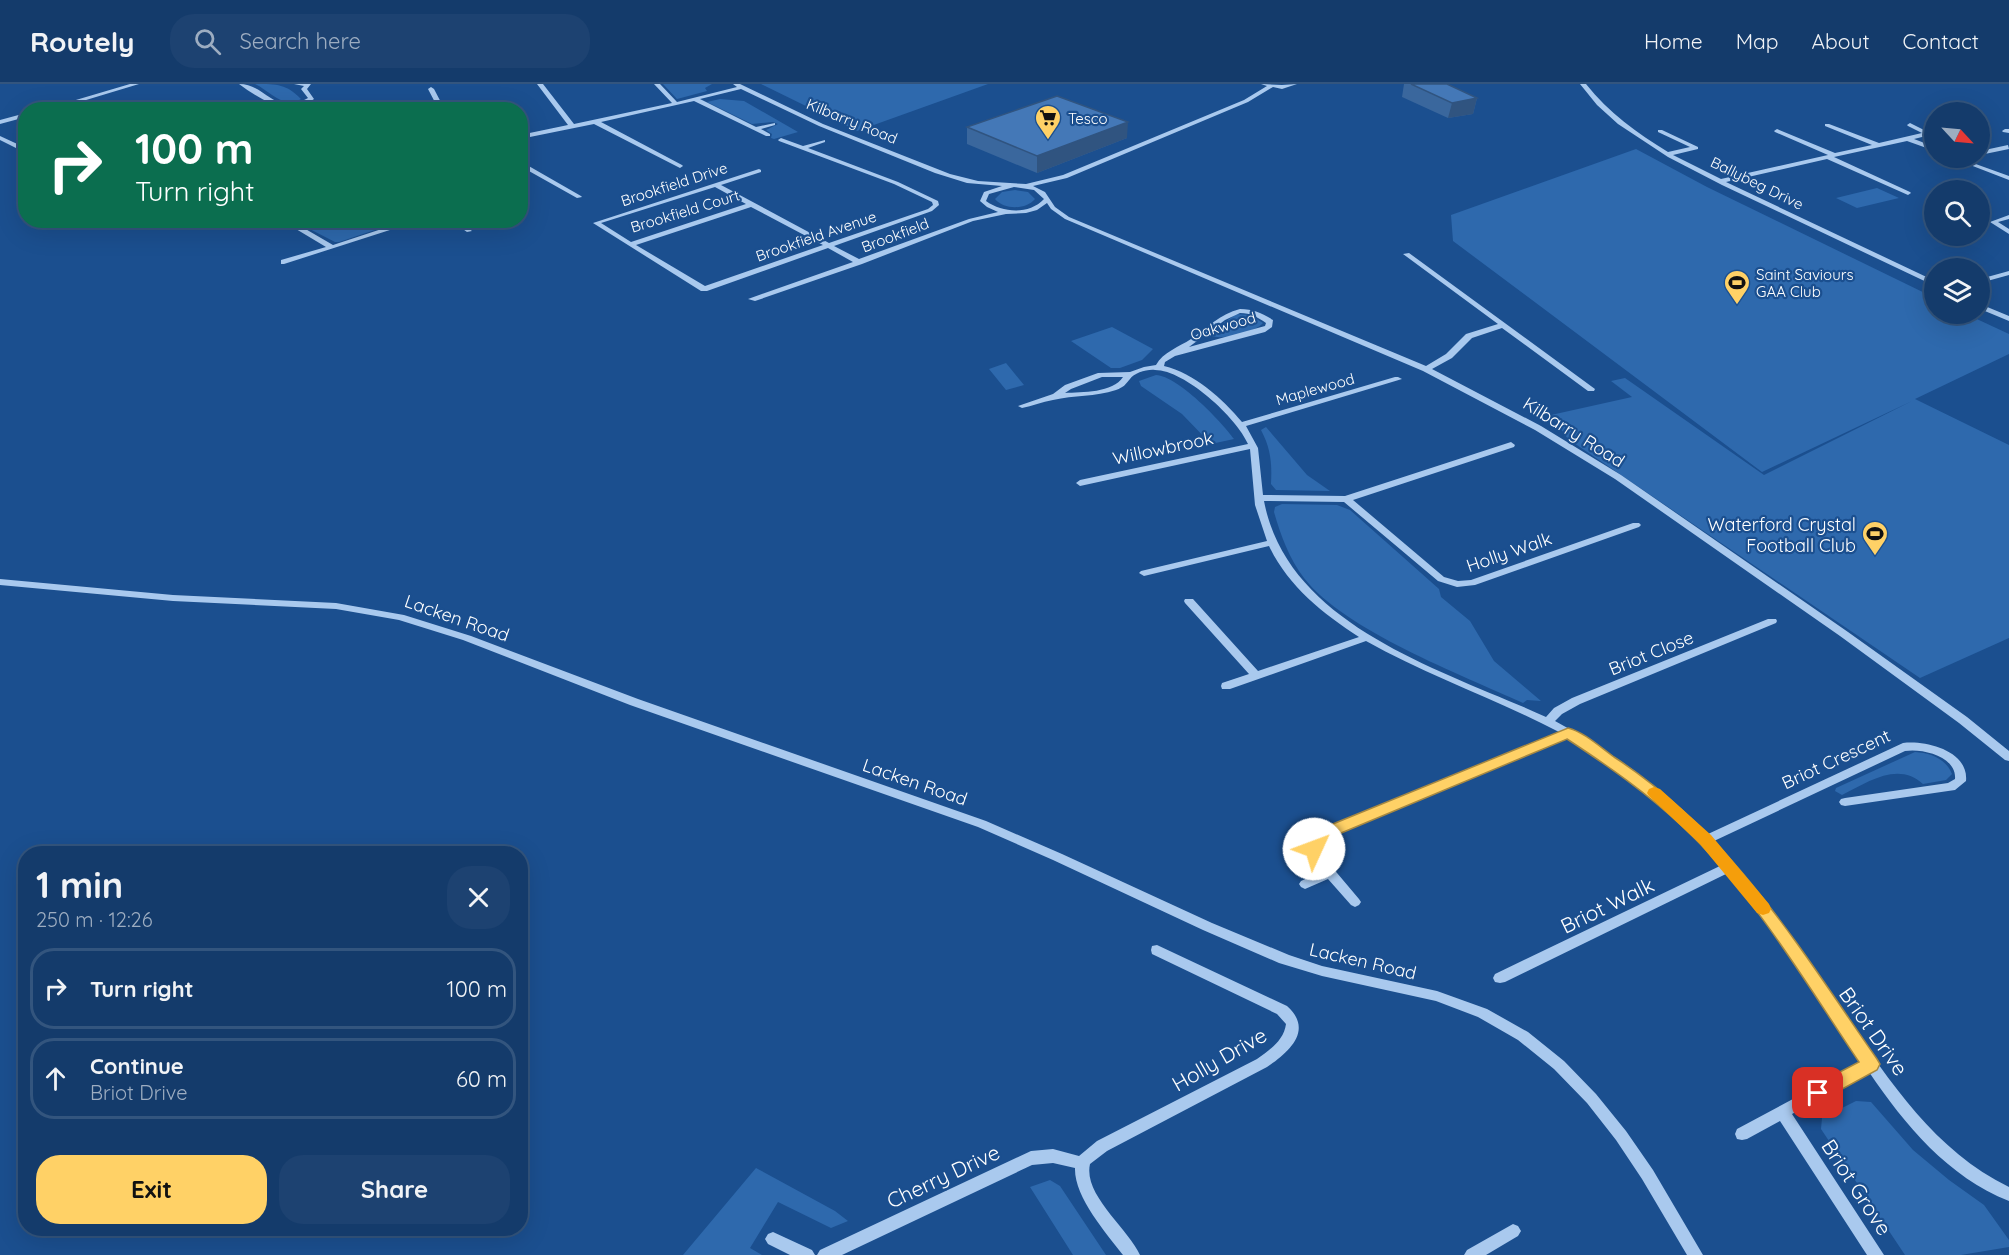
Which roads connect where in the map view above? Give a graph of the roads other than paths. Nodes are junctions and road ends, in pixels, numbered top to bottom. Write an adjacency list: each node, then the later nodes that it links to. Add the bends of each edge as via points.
1 (242, 84): 14 (street)
2 (297, 84): 3 (street)
3 (310, 84): 15 (street, via 304,89 311,99)
4 (540, 84): 24 (street)
5 (657, 84): 17 (street)
6 (1294, 84): 9 (street)
7 (1583, 84): 40 (street, Ballybeg Drive, via 1621,122)
8 (139, 85): 13 (street)
9 (1268, 85): 46 (street, via 1238,104)
10 (739, 86): 12 (street); 48 (street, Kilbarry Road, via 827,128)
11 (431, 89): 16 (street)
12 (695, 99): 17 (street); 25 (street)
13 (75, 102)
14 (270, 102)
15 (305, 102)
16 (438, 102)
17 (676, 104): 20 (street)
18 (18, 117): 19 (street)
19 (0, 122)
20 (596, 122): 24 (street); 42 (street)
21 (773, 124): 25 (street)
22 (1827, 125): 35 (street)
23 (1910, 125): 31 (street, via 1928,134)
24 (572, 126): 28 (street)
25 (756, 129): 29 (street)
26 (1660, 131): 40 (street, via 1696,148)
27 (1777, 131): 41 (street)
28 (528, 135)
29 (768, 135)
30 (0, 138): 36 (street)
31 (1909, 139): 34 (street); 35 (street)
32 (781, 140): 38 (street)
33 (823, 141): 38 (street)
34 (1924, 145)
35 (1878, 146): 41 (street)
36 (18, 147)
37 (2008, 147): 39 (street)
38 (803, 148): 70 (street, Brookfield Avenue, via 896,183 936,205)
39 (1990, 151)
40 (1668, 154): 49 (street, Ballybeg Drive)
41 (1831, 156): 49 (street); 53 (street)
42 (680, 166)
43 (528, 168): 54 (street)
44 (1983, 168): 47 (street)
45 (759, 171): 50 (street, Brookfield Drive)
46 (1065, 177): 52 (street); 55 (street, via 1054,184)
47 (2009, 178)
48 (960, 179): 51 (street, Kilbarry Road); 56 (street, Kilbarry Road, via 974,187)
49 (1722, 181): 77 (street, Ballybeg Drive)
50 (716, 185): 57 (street, Brookfield Court); 63 (street, Brookfield Drive)
51 (1011, 186): 52 (street, Kilbarry Road); 56 (street, Brookfield, via 986,193)
52 (1020, 186): 55 (street, via 1036,189)
53 (1908, 193)
54 (579, 197)
55 (1046, 197): 59 (street, via 1042,206); 62 (street, Kilbarry Road, via 1053,208)
56 (985, 203): 58 (street); 61 (street, Brookfield)
57 (752, 204): 69 (street, Brookfield Court); 70 (street, Brookfield Court)
58 (1008, 212): 59 (street); 61 (street, Brookfield)
59 (1017, 212): 62 (street, Kilbarry Road)
60 (2009, 217): 68 (street, via 1993,222)
61 (971, 220): 74 (street, Brookfield)
62 (1073, 221): 84 (street, Kilbarry Road)
63 (596, 223): 69 (street, Brookfield Court)
64 (298, 228): 71 (street)
65 (393, 228): 71 (street)
66 (465, 228): 67 (street)
67 (469, 231)
68 (2009, 232)
69 (631, 244): 70 (street, Brookfield Avenue, via 704,289)
70 (831, 246): 74 (street, Brookfield)
71 (332, 247): 73 (street)
72 (1407, 254): 81 (street)
73 (284, 262)
74 (860, 262): 78 (street)
75 (2009, 273): 76 (street)
76 (1990, 278)
77 (1924, 279)
78 (752, 299)
79 (1990, 311): 80 (street)
80 (2009, 320)
81 (1503, 325): 84 (street, via 1469,336 1449,356); 87 (street)
82 (1168, 356): 82 (street, Oakwood, via 1262,330 1270,322 1249,312 1230,312); 83 (street, Oakwood)
83 (1159, 367): 85 (street); 90 (street, via 1196,386)
84 (1426, 369): 107 (street, Kilbarry Road, via 1510,411 1618,477 1902,675)
85 (1132, 374): 88 (street, via 1101,375); 88 (street, via 1120,385 1076,396)
86 (1398, 379): 90 (street, Maplewood)
87 (1591, 389)
88 (1053, 397): 89 (street)
89 (1023, 406)
90 (1241, 425): 92 (street)
91 (1511, 445): 95 (street)
92 (1253, 446): 93 (street, Willowbrook); 94 (street)
93 (1080, 483)
94 (1259, 498): 95 (street); 97 (street)
95 (1346, 499): 96 (street, Holly Walk, via 1438,577 1461,585)
96 (1636, 525)
97 (1273, 542): 98 (street); 102 (street, via 1306,592)
98 (1144, 573)
99 (0, 582): 127 (street, Lacken Road, via 173,598 312,604 400,617 982,824 1308,968 1429,994 1482,1012 1523,1036 1571,1076 1627,1142)
100 (1189, 601): 103 (street)
101 (1772, 621): 105 (street, Briot Close, via 1576,701)
102 (1368, 637): 103 (street); 105 (street, Briot Drive)
103 (1256, 676): 104 (street)
104 (1226, 686)
105 (1547, 722): 106 (street, Briot Drive)
106 (1568, 733): 109 (street, Briot Drive, via 1635,778); 111 (street, via 1325,834 1318,839 1314,852)
107 (2009, 757)
108 (1845, 802): 109 (street, Briot Crescent, via 1951,787 1960,781 1961,772 1936,752 1918,746 1903,747)
109 (1706, 840): 110 (street, Briot Drive)
110 (1730, 867): 115 (street, Briot Walk); 116 (street, Briot Drive)
111 (1329, 873): 112 (street); 113 (street)
112 (1305, 884)
113 (1355, 902)
114 (1157, 950): 119 (street, Holly Drive, via 1287,1013 1292,1021 1291,1035 1281,1050 1262,1063 1102,1146)
115 (1500, 978)
116 (1871, 1064): 117 (street); 120 (street, Briot Drive, via 1906,1111 1940,1147 1973,1174)
117 (1782, 1112): 118 (street); 128 (street, Briot Grove)
118 (1742, 1134)
119 (1083, 1164): 124 (street, Cherry Drive, via 1053,1156 1031,1158); 125 (street, via 1084,1186)
120 (2009, 1194)
121 (1513, 1231): 126 (street)
122 (773, 1239): 123 (street)
123 (807, 1255)
124 (825, 1255)
125 (1132, 1255)
126 (1472, 1255)
127 (1695, 1255)
128 (1876, 1255)

